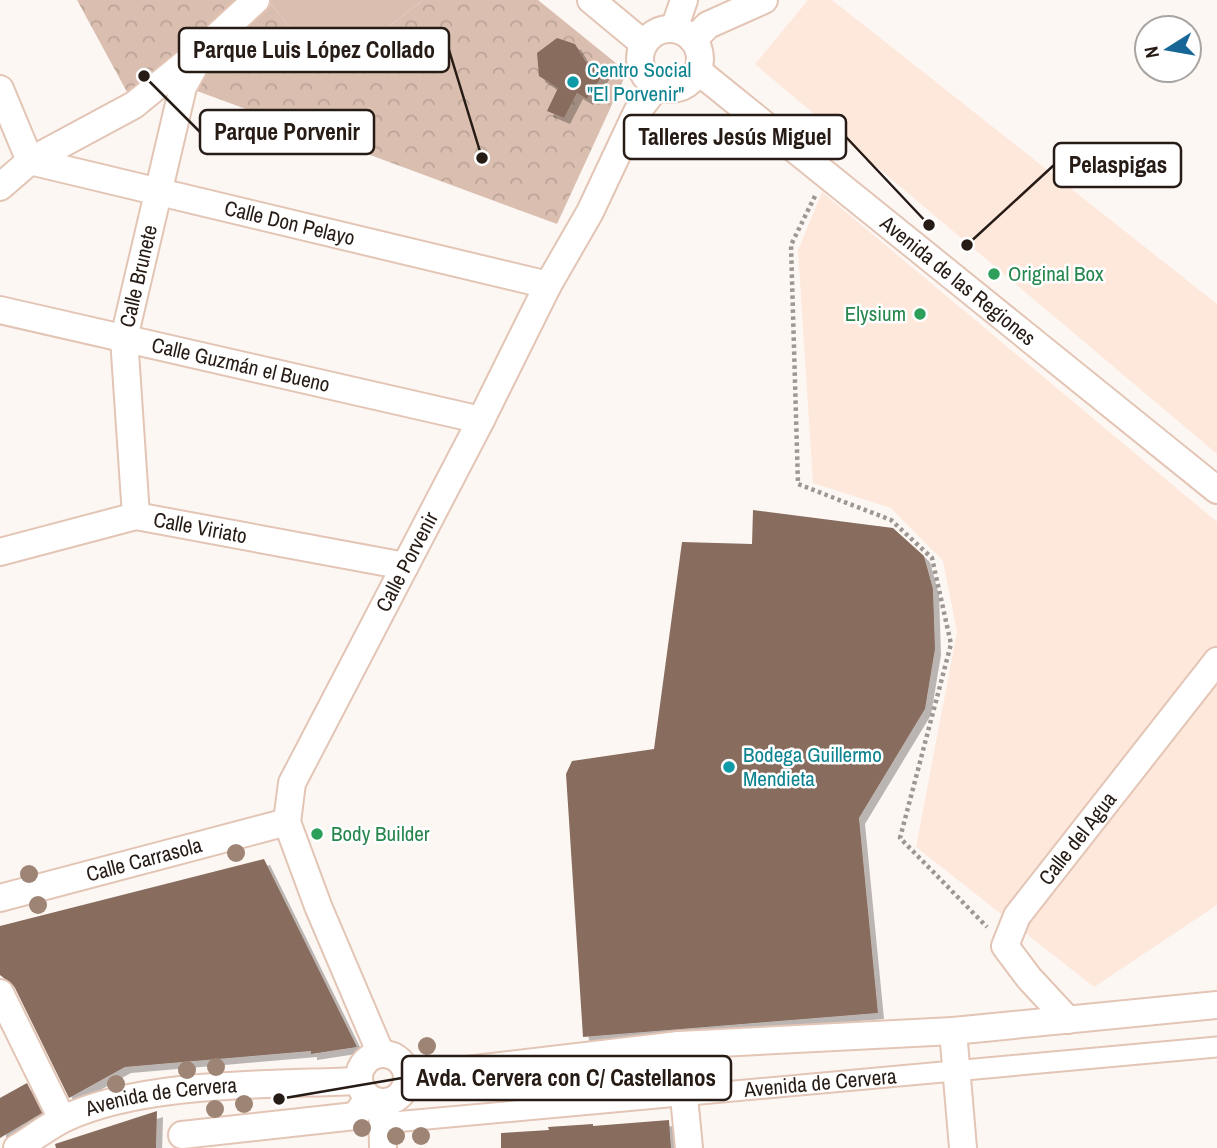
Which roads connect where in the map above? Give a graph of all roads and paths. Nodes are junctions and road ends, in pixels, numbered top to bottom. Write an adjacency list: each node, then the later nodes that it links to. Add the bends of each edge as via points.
1 (256, 0): 7 (street)
2 (591, 0): 6 (street)
3 (684, 0): 5 (street)
4 (765, 0): 5 (street)
5 (684, 35): 6 (street, via 663,30); 8 (street, via 699,51)
6 (644, 44): 9 (street, via 643,73)
7 (205, 47): 11 (street, via 134,106); 14 (street, Calle Brunete, via 183,87)
8 (698, 71): 9 (street, via 681,88); 19 (street, Avenida de las Regiones)
9 (657, 86): 15 (street, Calle Porvenir, via 637,111 590,212)
10 (0, 89): 11 (street)
11 (30, 162): 12 (street); 14 (street, Calle Don Pelayo)
12 (0, 187)
13 (819, 189): 26 (path, via 791,244 798,484 891,520 932,558 951,644 900,838)
14 (158, 192): 15 (street, Calle Don Pelayo); 17 (street, Calle Brunete)
15 (548, 285): 18 (street, Calle Porvenir)
16 (0, 310): 17 (street, Calle Guzmán el Bueno)
17 (124, 338): 18 (street, Calle Guzmán el Bueno); 20 (street, Calle Brunete)
18 (481, 420): 22 (street, Calle Porvenir)
19 (1217, 490)
20 (136, 516): 21 (street, Calle Viriato); 22 (street, Calle Viriato)
21 (0, 552)
22 (405, 566): 24 (street, Calle Porvenir, via 292,783)
23 (1217, 661): 26 (street, Calle del Agua, via 1017,916)
24 (287, 822): 25 (street, Calle Carrasola); 33 (street, Calle Porvenir)
25 (0, 898)
26 (1005, 946): 29 (street)
27 (0, 993): 39 (street)
28 (1217, 1005): 29 (street, Avenida de Cervera)
29 (1068, 1020): 30 (street, Avenida de Cervera)
30 (953, 1031): 31 (street, Avenida de Cervera); 34 (street)
31 (679, 1045): 35 (street, Avenida de Cervera); 37 (street)
32 (1217, 1047): 34 (street, Avenida de Cervera)
33 (381, 1054): 35 (street, via 402,1063); 38 (street, via 362,1065)
34 (956, 1072): 37 (street, Avenida de Cervera); 43 (street)
35 (407, 1077): 38 (street, via 397,1097)
36 (180, 1090): 38 (street, Avenida de Cervera); 39 (street, Avenida de Cervera, via 110,1103); 40 (street)
37 (684, 1095): 38 (street, Avenida de Cervera); 42 (street)
38 (375, 1110): 40 (street, Avenida de Cervera)
39 (62, 1119): 41 (street, Avenida de Cervera)
40 (182, 1142)
41 (17, 1148)
42 (689, 1148)
43 (963, 1148)

